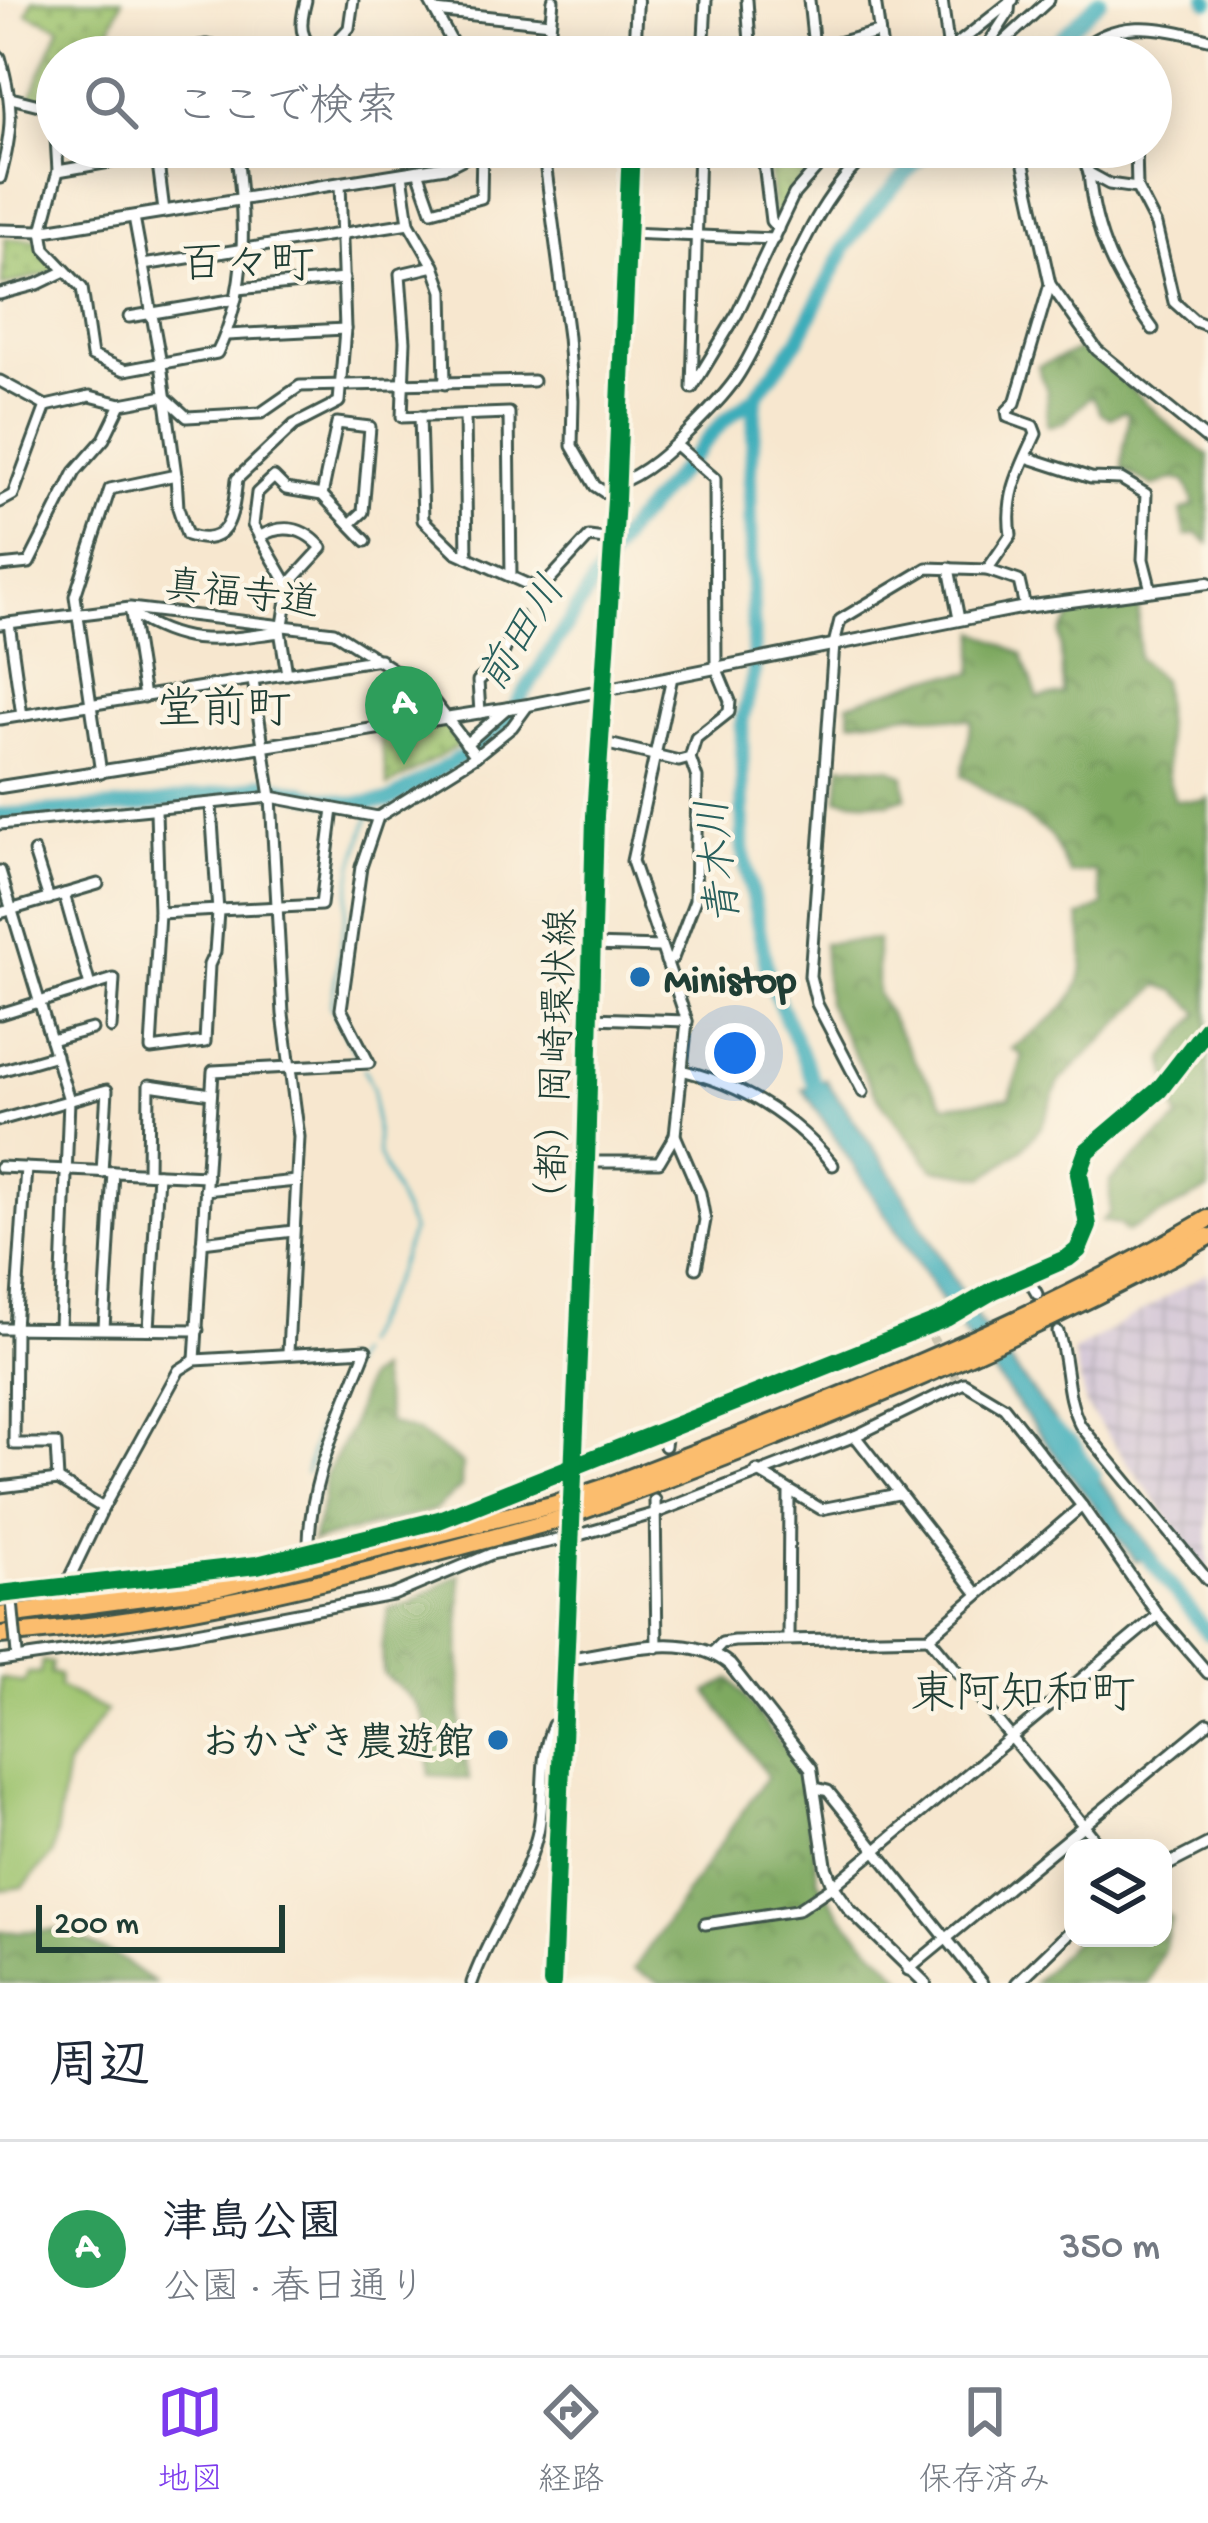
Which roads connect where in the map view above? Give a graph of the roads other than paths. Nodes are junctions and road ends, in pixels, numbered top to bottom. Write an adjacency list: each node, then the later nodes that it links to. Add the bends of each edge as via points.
1 (307, 0): 15 (street)
2 (353, 0): 16 (street)
3 (553, 0): 13 (street)
4 (637, 0): 19 (street)
5 (706, 0): 20 (street)
6 (747, 0): 21 (street)
7 (809, 0): 22 (street)
8 (875, 0): 14 (street)
9 (942, 0): 25 (street)
10 (1049, 0): 28 (street)
11 (1011, 1): 26 (street); 27 (street)
12 (432, 5): 13 (street); 17 (street)
13 (550, 23): 18 (street)
14 (879, 32): 23 (street); 24 (street)
15 (302, 36)
16 (341, 36)
17 (449, 36)
18 (549, 36)
19 (635, 36)
20 (704, 36)
21 (750, 36)
22 (813, 36)
23 (867, 36)
24 (880, 36)
25 (944, 36)
26 (967, 36)
27 (995, 36)
28 (1007, 36)
29 (1102, 36): 30 (street, via 1157,25)
30 (1208, 39)
31 (0, 58): 32 (street)
32 (11, 98): 33 (street); 53 (street)
33 (36, 104)
34 (58, 168): 49 (street)
35 (72, 168): 49 (street)
36 (158, 168): 57 (street)
37 (239, 168): 56 (street)
38 (436, 168): 50 (street)
39 (482, 168): 50 (street, via 481,198 432,211)
40 (546, 168): 97 (street, via 568,337 572,446 595,486)
41 (630, 168): 62 (street, （都）岡崎環状線)
42 (698, 168): 64 (street)
43 (765, 168): 65 (street)
44 (815, 168): 65 (street)
45 (852, 168): 92 (street, via 824,205 736,378)
46 (1025, 168): 71 (street)
47 (1087, 168): 51 (street)
48 (1137, 168): 55 (street)
49 (58, 171): 61 (street)
50 (418, 171): 52 (street)
51 (1089, 173): 55 (street); 78 (street, via 1118,282)
52 (402, 174): 54 (street); 59 (street)
53 (0, 178)
54 (340, 183): 56 (street); 63 (street)
55 (1137, 188): 76 (street, via 1156,224 1174,302)
56 (243, 198): 57 (street); 66 (street)
57 (164, 211): 58 (street)
58 (134, 217): 61 (street); 67 (street)
59 (409, 223): 63 (street); 68 (street)
60 (0, 230): 61 (street)
61 (42, 232): 69 (street, via 45,249)
62 (627, 233): 64 (street); 95 (street, （都）岡崎環状線)
63 (343, 234): 66 (street); 70 (street)
64 (695, 234): 65 (street); 65 (street, via 692,388)
65 (776, 234)
66 (242, 250): 67 (street); 73 (street)
67 (143, 265): 74 (street)
68 (434, 266): 83 (street, via 400,274); 84 (street, via 443,291)
69 (65, 271): 72 (street); 80 (street, via 82,288 92,356 125,370)
70 (344, 279): 73 (street); 77 (street)
71 (1050, 284): 91 (street, via 1097,350); 93 (street, via 1006,411 1033,426)
72 (0, 294)
73 (237, 294): 74 (street); 79 (street)
74 (152, 313): 75 (street); 80 (street)
75 (128, 316)
76 (1208, 326)
77 (345, 329): 79 (street); 85 (street)
78 (1153, 329)
79 (226, 334): 80 (street, via 218,353)
80 (161, 364): 86 (street)
81 (532, 381): 84 (street)
82 (0, 382): 88 (street)
83 (402, 384): 84 (street); 85 (street); 90 (street, via 402,417)
84 (445, 384)
85 (342, 385): 86 (street, via 300,386 261,413 187,417); 94 (street, via 339,402 294,425 237,479 232,516 216,536 187,535)
86 (164, 396): 87 (street); 94 (street)
87 (121, 404): 88 (street, via 90,397); 104 (street, via 29,563)
88 (46, 406): 98 (street, via 13,495)
89 (465, 415): 90 (street); 103 (street); 107 (street, via 508,413)
90 (420, 416): 103 (street, via 423,520)
91 (1208, 440)
92 (679, 448): 95 (street); 120 (street, via 716,479)
93 (1026, 457): 106 (street, via 1012,482 1011,535); 110 (street, via 1120,479 1146,494 1143,559)
94 (176, 475): 113 (street, via 110,489 75,596)
95 (616, 484): 97 (street, （都）岡崎環状線)
96 (322, 495): 99 (street); 99 (street, via 337,423 370,427 363,512); 100 (street, via 272,478 256,496)
97 (616, 500): 102 (street, （都）岡崎環状線)
98 (0, 502)
99 (350, 524): 101 (street)
100 (259, 537): 109 (street); 109 (street, via 275,527 308,533 322,548)
101 (366, 541)
102 (613, 541): 107 (street, via 589,537 540,590); 124 (street, （都）岡崎環状線)
103 (467, 557): 107 (street)
104 (0, 566)
105 (949, 568): 106 (street); 115 (street); 118 (street, via 927,568 840,620)
106 (987, 570): 111 (street, via 1018,581)
107 (511, 575)
108 (1208, 583): 110 (street)
109 (288, 585): 117 (street)
110 (1151, 590): 111 (street)
111 (1025, 607): 115 (street)
112 (130, 610): 113 (street, 真福寺道); 117 (street, 真福寺道); 117 (street, via 158,630 205,642); 125 (street)
113 (77, 615): 116 (street, 真福寺道); 127 (street)
114 (519, 617): 129 (street, via 499,662 478,681)
115 (959, 619): 118 (street)
116 (4, 623): 130 (street)
117 (280, 627): 119 (street, 真福寺道, via 339,633); 121 (street)
118 (834, 644): 120 (street); 173 (street, via 811,976)
119 (380, 659): 121 (street); 131 (street, 真福寺道, via 424,689)
120 (718, 667): 122 (street); 138 (street, via 729,712 696,738)
121 (287, 674): 123 (street)
122 (672, 677): 124 (street); 137 (street)
123 (253, 680): 125 (street); 135 (street)
124 (604, 691): 126 (street); 133 (street, （都）岡崎環状線)
125 (144, 697): 127 (street)
126 (528, 705): 128 (street); 136 (street)
127 (89, 706): 130 (street); 139 (street)
128 (507, 708): 129 (street); 134 (street)
129 (480, 712): 131 (street)
130 (22, 716): 132 (street)
131 (447, 717): 134 (street, 真福寺道); 135 (street)
132 (0, 719)
133 (600, 742): 137 (street); 157 (street, （都）岡崎環状線)
134 (466, 744): 136 (street, 真福寺道)
135 (263, 748): 139 (street); 141 (street)
136 (476, 756): 145 (street)
137 (656, 757): 138 (street); 158 (street, via 632,862)
138 (690, 758): 159 (street, via 697,778 695,900)
139 (101, 773): 140 (street)
140 (0, 787)
141 (271, 797): 142 (street); 143 (street); 153 (street)
142 (211, 806): 144 (street); 154 (street)
143 (333, 809): 145 (street); 153 (street, via 320,905)
144 (156, 812): 146 (street); 156 (street)
145 (378, 817): 170 (street, via 361,868 341,1009 369,1063)
146 (0, 824)
147 (34, 852): 151 (street)
148 (0, 871): 152 (street)
149 (98, 884): 150 (street)
150 (64, 894): 151 (street); 160 (street)
151 (49, 898): 152 (street)
152 (12, 909): 155 (street); 161 (street)
153 (276, 909): 154 (street); 170 (street)
154 (218, 912): 156 (street); 156 (street, via 205,1042 151,1049)
155 (0, 913)
156 (159, 913)
157 (591, 945): 158 (street); 163 (street, （都）岡崎環状線)
158 (661, 947): 159 (street)
159 (666, 961): 164 (street)
160 (90, 986): 161 (street); 166 (street, via 114,979)
161 (40, 1001): 162 (street); 168 (street)
162 (0, 1014)
163 (591, 1018): 164 (street); 178 (street, （都）岡崎環状線)
164 (688, 1021): 172 (street)
165 (1208, 1027): 193 (street, via 1159,1090 1081,1162 1083,1243)
166 (111, 1028)
167 (92, 1029): 168 (street)
168 (51, 1040): 169 (street)
169 (56, 1055): 171 (street); 175 (street)
170 (288, 1069): 174 (street, via 213,1071); 186 (street, via 299,1137)
171 (0, 1071)
172 (685, 1071): 177 (street); 179 (street, via 773,1107)
173 (863, 1093)
174 (211, 1094): 184 (street, via 149,1085); 185 (street)
175 (69, 1100): 176 (street); 182 (street); 183 (street, via 107,1090)
176 (0, 1120)
177 (675, 1135): 178 (street, via 659,1162); 192 (street, via 705,1220)
178 (586, 1162): 208 (street, （都）岡崎環状線)
179 (833, 1165)
180 (0, 1167): 181 (street)
181 (26, 1168): 182 (street); 197 (street)
182 (69, 1170): 183 (street); 195 (street)
183 (108, 1172): 184 (street); 198 (street)
184 (153, 1174): 185 (street); 200 (street)
185 (207, 1176): 187 (street)
186 (296, 1181): 187 (street); 189 (street)
187 (205, 1190): 191 (street)
188 (1208, 1219): 199 (highway)
189 (293, 1232): 191 (street); 203 (street)
190 (1208, 1237): 199 (highway)
191 (202, 1241): 201 (street)
192 (696, 1268)
193 (1027, 1276): 194 (street); 205 (street, via 931,1330)
194 (1037, 1294)
195 (60, 1327): 197 (street); 198 (street)
196 (0, 1328): 197 (street)
197 (15, 1328): 210 (street, via 14,1444 56,1444)
198 (104, 1328): 200 (street)
199 (1019, 1328): 217 (highway, bridge, via 824,1421)
200 (149, 1329): 201 (street)
201 (198, 1330): 204 (street)
202 (1058, 1332): 221 (street, via 1081,1425)
203 (288, 1352): 204 (street); 220 (street, via 366,1350 324,1455)
204 (195, 1360): 216 (street, via 179,1370)
205 (668, 1431): 207 (street); 208 (street)
206 (855, 1436): 209 (street); 213 (street); 215 (street, via 960,1380 1004,1407)
207 (665, 1446)
208 (575, 1464): 219 (street, （都）岡崎環状線); 220 (street, via 439,1520)
209 (758, 1471): 212 (street); 218 (street)
210 (58, 1480): 211 (street); 216 (street)
211 (0, 1487)
212 (788, 1493): 213 (street, via 821,1509); 229 (street)
213 (898, 1494): 223 (street)
214 (655, 1500): 218 (street)
215 (1082, 1506): 223 (street); 225 (street)
216 (103, 1508): 222 (street)
217 (553, 1513): 226 (highway, via 219,1587); 227 (highway, via 272,1595)
218 (653, 1514): 219 (street); 230 (street)
219 (572, 1537): 232 (street, via 491,1554 393,1595); 233 (street, （都）岡崎環状線)
220 (309, 1554): 222 (street)
221 (1208, 1580)
222 (65, 1587): 224 (street)
223 (978, 1594): 228 (street)
224 (8, 1596): 232 (street, bridge)
225 (1158, 1615): 235 (street); 238 (street)
226 (0, 1616)
227 (0, 1635)
228 (929, 1636): 229 (street); 238 (street)
229 (788, 1639): 231 (street, via 722,1643)
230 (656, 1647): 231 (street); 233 (street)
231 (714, 1651): 239 (street, via 812,1768)
232 (17, 1657): 234 (street)
233 (567, 1659): 236 (street, （都）岡崎環状線)
234 (0, 1661)
235 (1208, 1673)
236 (566, 1721): 250 (street, via 553,1725 543,1748 536,1840); 251 (street, （都）岡崎環状線)
237 (1208, 1723): 240 (street)
238 (1014, 1739): 240 (street); 243 (street)
239 (816, 1788): 243 (street, via 828,1791); 245 (street)
240 (1084, 1825): 241 (street); 247 (street)
241 (1095, 1839)
242 (1208, 1844): 244 (street)
243 (876, 1853): 245 (street); 247 (street)
244 (1172, 1862)
245 (833, 1886): 246 (street, via 797,1910); 249 (street)
246 (705, 1924)
247 (946, 1938): 249 (street); 253 (street)
248 (1064, 1938): 254 (street)
249 (908, 1970): 252 (street)
250 (472, 1983)
251 (552, 1983)
252 (925, 1983)
253 (982, 1983)
254 (1017, 1983)

